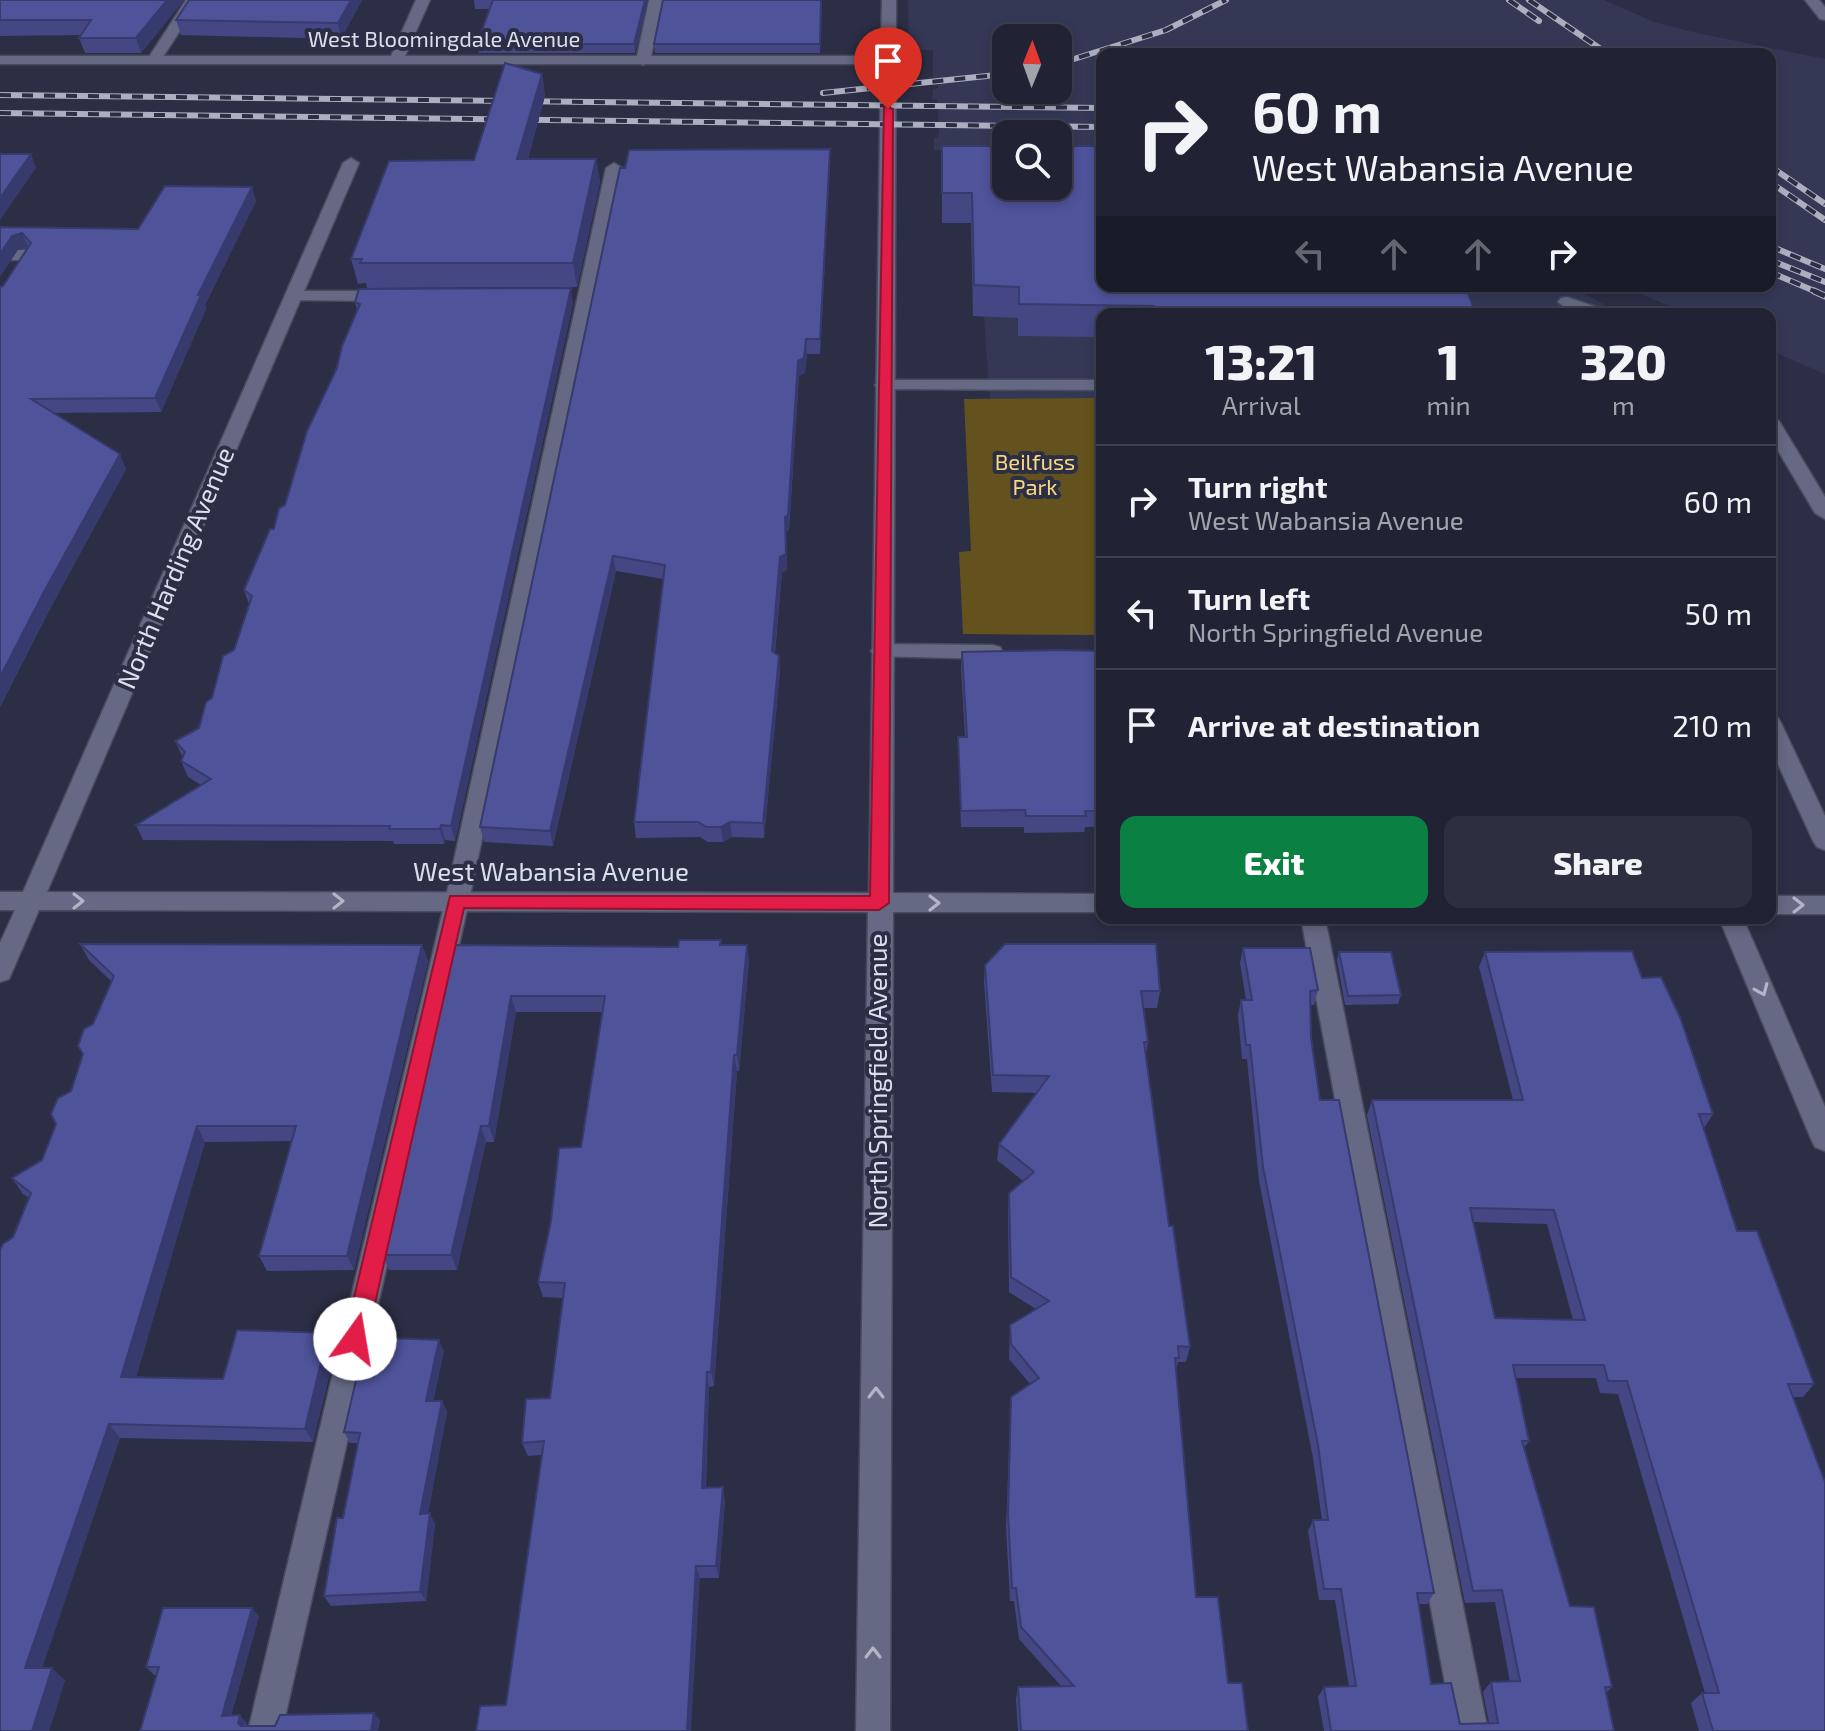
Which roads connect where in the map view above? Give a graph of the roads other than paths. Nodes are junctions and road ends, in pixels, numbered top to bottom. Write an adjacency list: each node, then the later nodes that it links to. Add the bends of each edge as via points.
1 (193, 0): 8 (street)
2 (423, 0): 10 (street)
3 (656, 0): 11 (street)
4 (889, 0): 9 (street, North Springfield Avenue)
5 (1812, 0): 6 (street)
6 (1825, 16)
7 (0, 60): 8 (street, West Bloomingdale Avenue)
8 (154, 60): 10 (street, West Bloomingdale Avenue)
9 (888, 60): 11 (street, West Bloomingdale Avenue); 20 (street, North Springfield Avenue)
10 (396, 61): 11 (street, West Bloomingdale Avenue)
11 (643, 61)
12 (351, 163): 16 (street, North Harding Avenue)
13 (614, 168): 30 (street, via 579,295)
14 (0, 255): 15 (street, via 26,255)
15 (17, 268)
16 (293, 296): 17 (street); 29 (street, North Harding Avenue)
17 (404, 296)
18 (1567, 302): 19 (street)
19 (1583, 308)
20 (884, 385): 21 (street); 24 (street, North Springfield Avenue)
21 (1096, 385)
22 (1776, 431): 23 (street)
23 (1825, 513)
24 (882, 651): 25 (street); 31 (street, North Springfield Avenue)
25 (1007, 652)
26 (1776, 736): 27 (street)
27 (1825, 841)
28 (0, 901): 29 (street, West Wabansia Avenue)
29 (31, 901): 30 (street, West Wabansia Avenue, one-way to 30); 37 (street, North Harding Avenue)
30 (457, 901): 31 (street, West Wabansia Avenue); 39 (street)
31 (879, 903): 32 (street, West Wabansia Avenue, one-way to 32); 40 (street, North Springfield Avenue, one-way to 31)
32 (1096, 903)
33 (1776, 905): 34 (street, one-way to 34)
34 (1825, 905)
35 (1314, 924): 41 (street)
36 (1734, 924): 38 (street, one-way to 38)
37 (0, 972)
38 (1825, 1139)
39 (265, 1731)
40 (873, 1731)
41 (1471, 1731)

